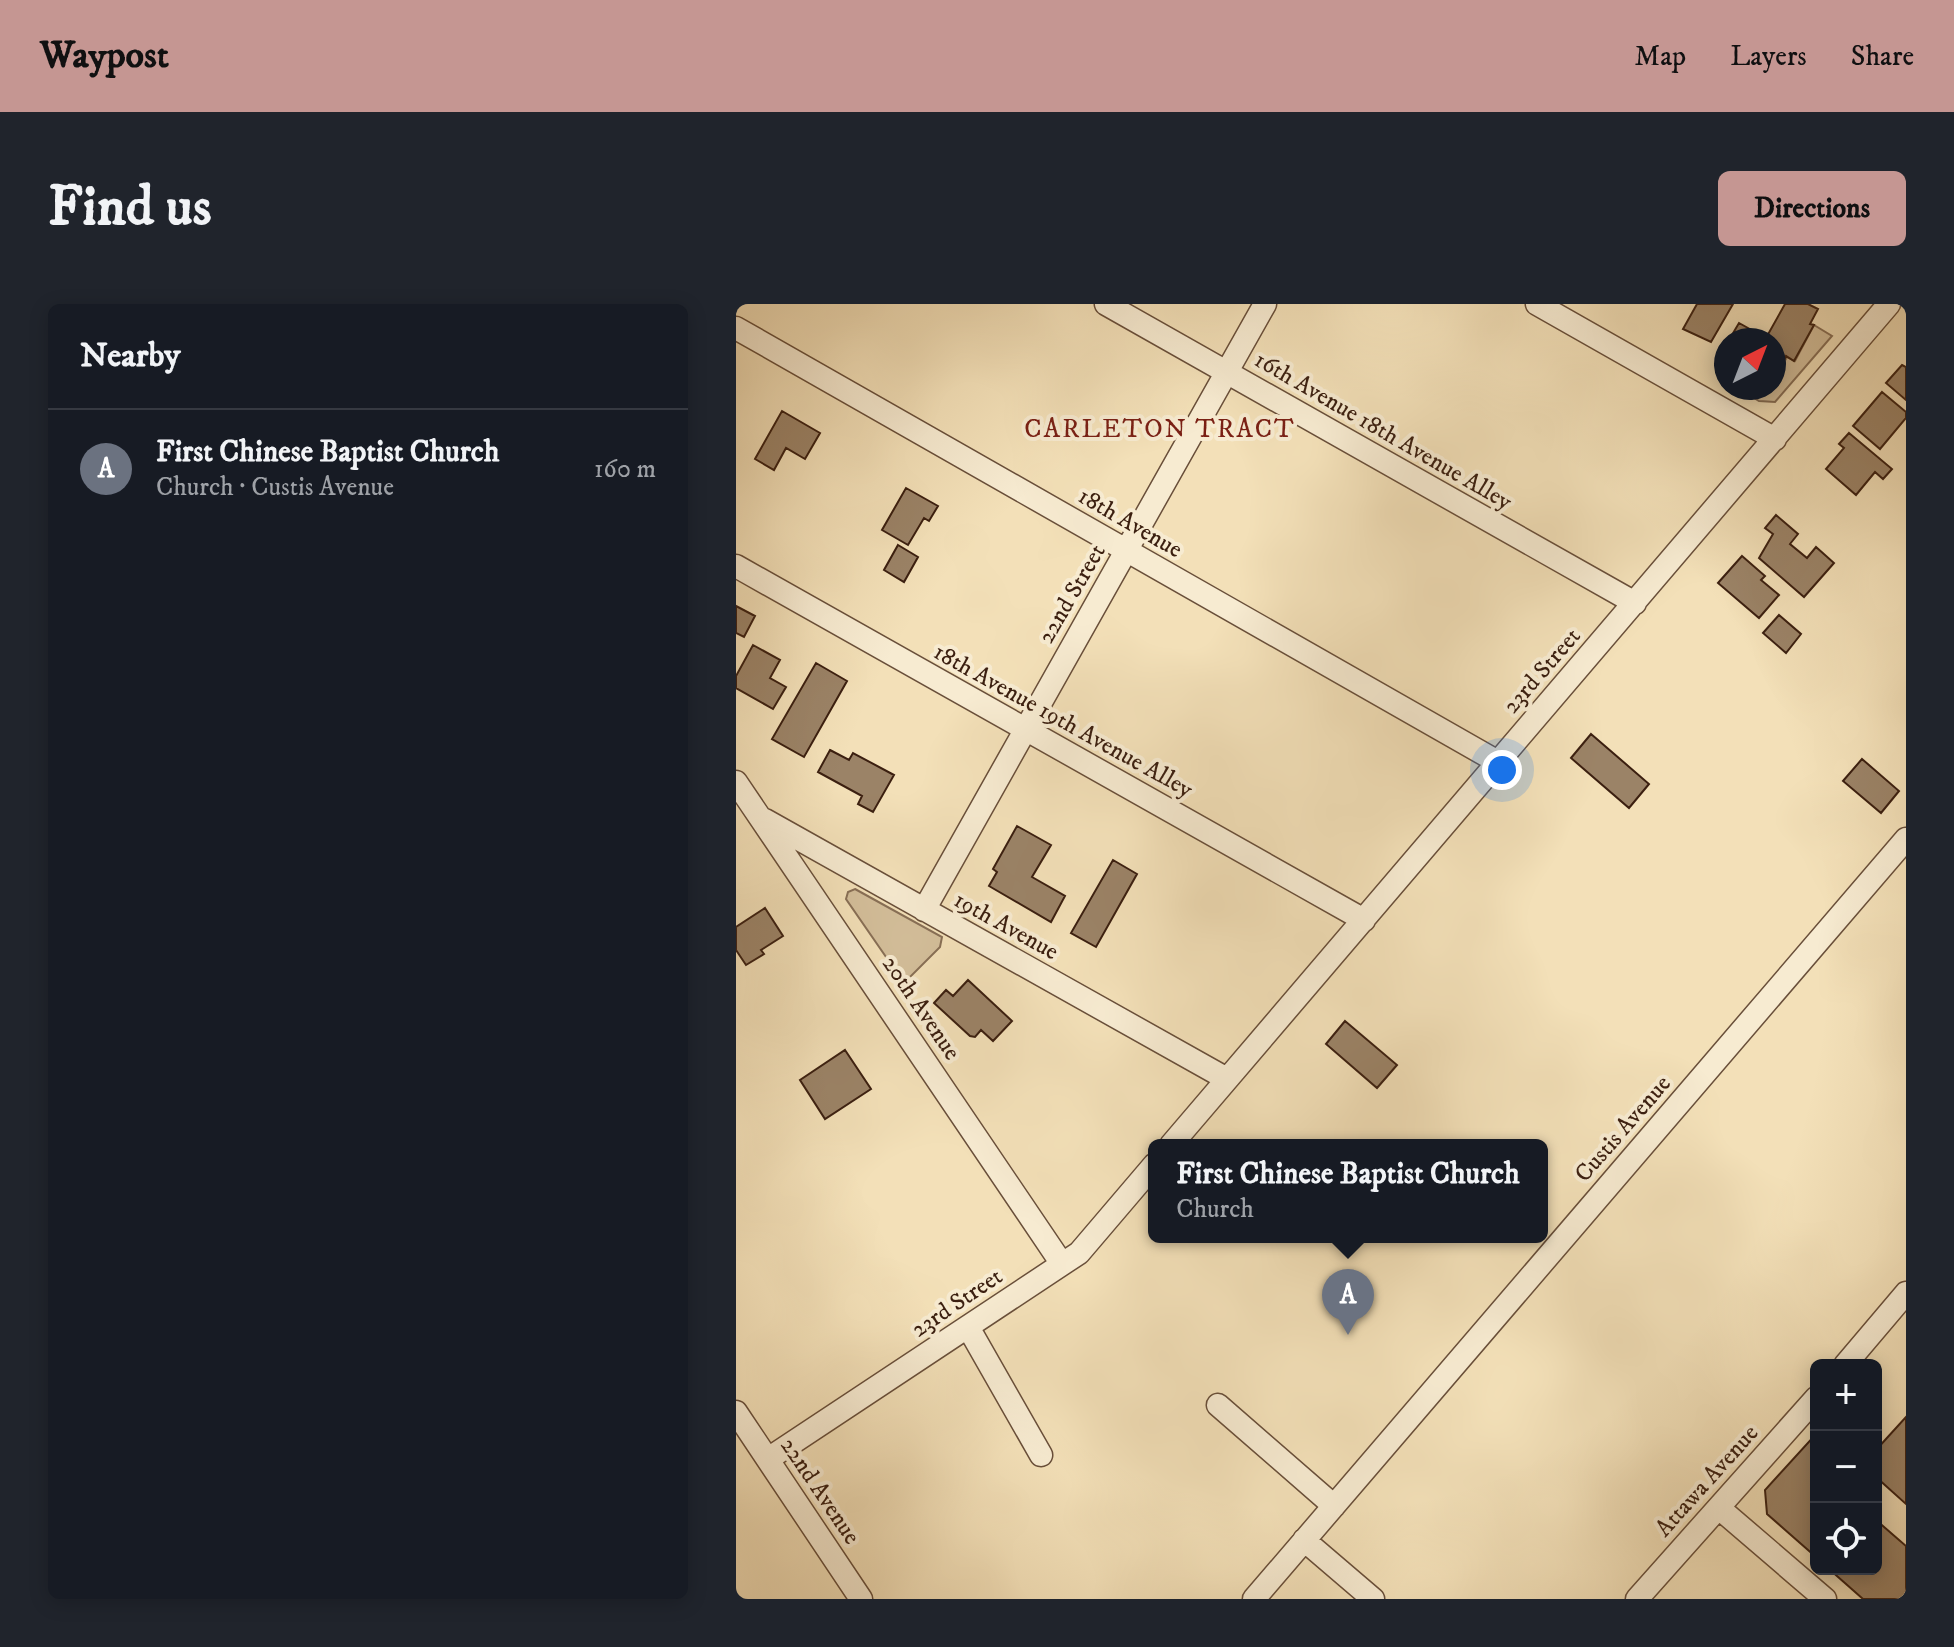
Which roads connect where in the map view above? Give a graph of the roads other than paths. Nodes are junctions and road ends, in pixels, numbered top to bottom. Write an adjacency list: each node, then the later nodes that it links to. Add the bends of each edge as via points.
1 (1106, 304): 6 (street, 16th Avenue 18th Avenue Alley)
2 (1265, 304): 6 (street, 22nd Street)
3 (1537, 304): 7 (street)
4 (1889, 304): 7 (street, 23rd Street)
5 (736, 328): 8 (street, 18th Avenue)
6 (1226, 372): 8 (street, 22nd Street); 10 (street, 16th Avenue 18th Avenue Alley)
7 (1775, 439): 10 (street, 23rd Street)
8 (1126, 551): 11 (street, 22nd Street); 12 (street, 18th Avenue)
9 (736, 566): 11 (street, 18th Avenue 19th Avenue Alley)
10 (1635, 603): 12 (street, 23rd Street)
11 (1025, 729): 16 (street, 22nd Street); 17 (street, 18th Avenue 19th Avenue Alley)
12 (1498, 762): 17 (street, 23rd Street)
13 (736, 782): 14 (street, 20th Avenue)
14 (760, 817): 16 (street, 19th Avenue); 21 (street, 20th Avenue)
15 (1906, 839): 30 (street, Custis Avenue)
16 (924, 910): 18 (street, 19th Avenue)
17 (1364, 920): 18 (street, 23rd Street)
18 (1227, 1079): 19 (street, 23rd Street)
19 (1176, 1139)
20 (1148, 1172): 21 (street, 23rd Street, via 1079,1253)
21 (1062, 1264): 23 (street, 23rd Street)
22 (1906, 1293): 24 (street)
23 (968, 1327): 28 (street); 29 (street, 23rd Street)
24 (1850, 1359)
25 (1218, 1405): 30 (street)
26 (1810, 1405): 31 (street, Attawa Avenue)
27 (736, 1412): 29 (street, 22nd Avenue)
28 (1041, 1455)
29 (768, 1459): 33 (street, 22nd Avenue)
30 (1334, 1506): 32 (street, Custis Avenue)
31 (1719, 1508): 36 (street, Attawa Avenue); 37 (street)
32 (1304, 1540): 34 (street, Custis Avenue); 35 (street)
33 (852, 1595)
34 (1254, 1599)
35 (1373, 1599)
36 (1637, 1599)
37 (1825, 1599)

